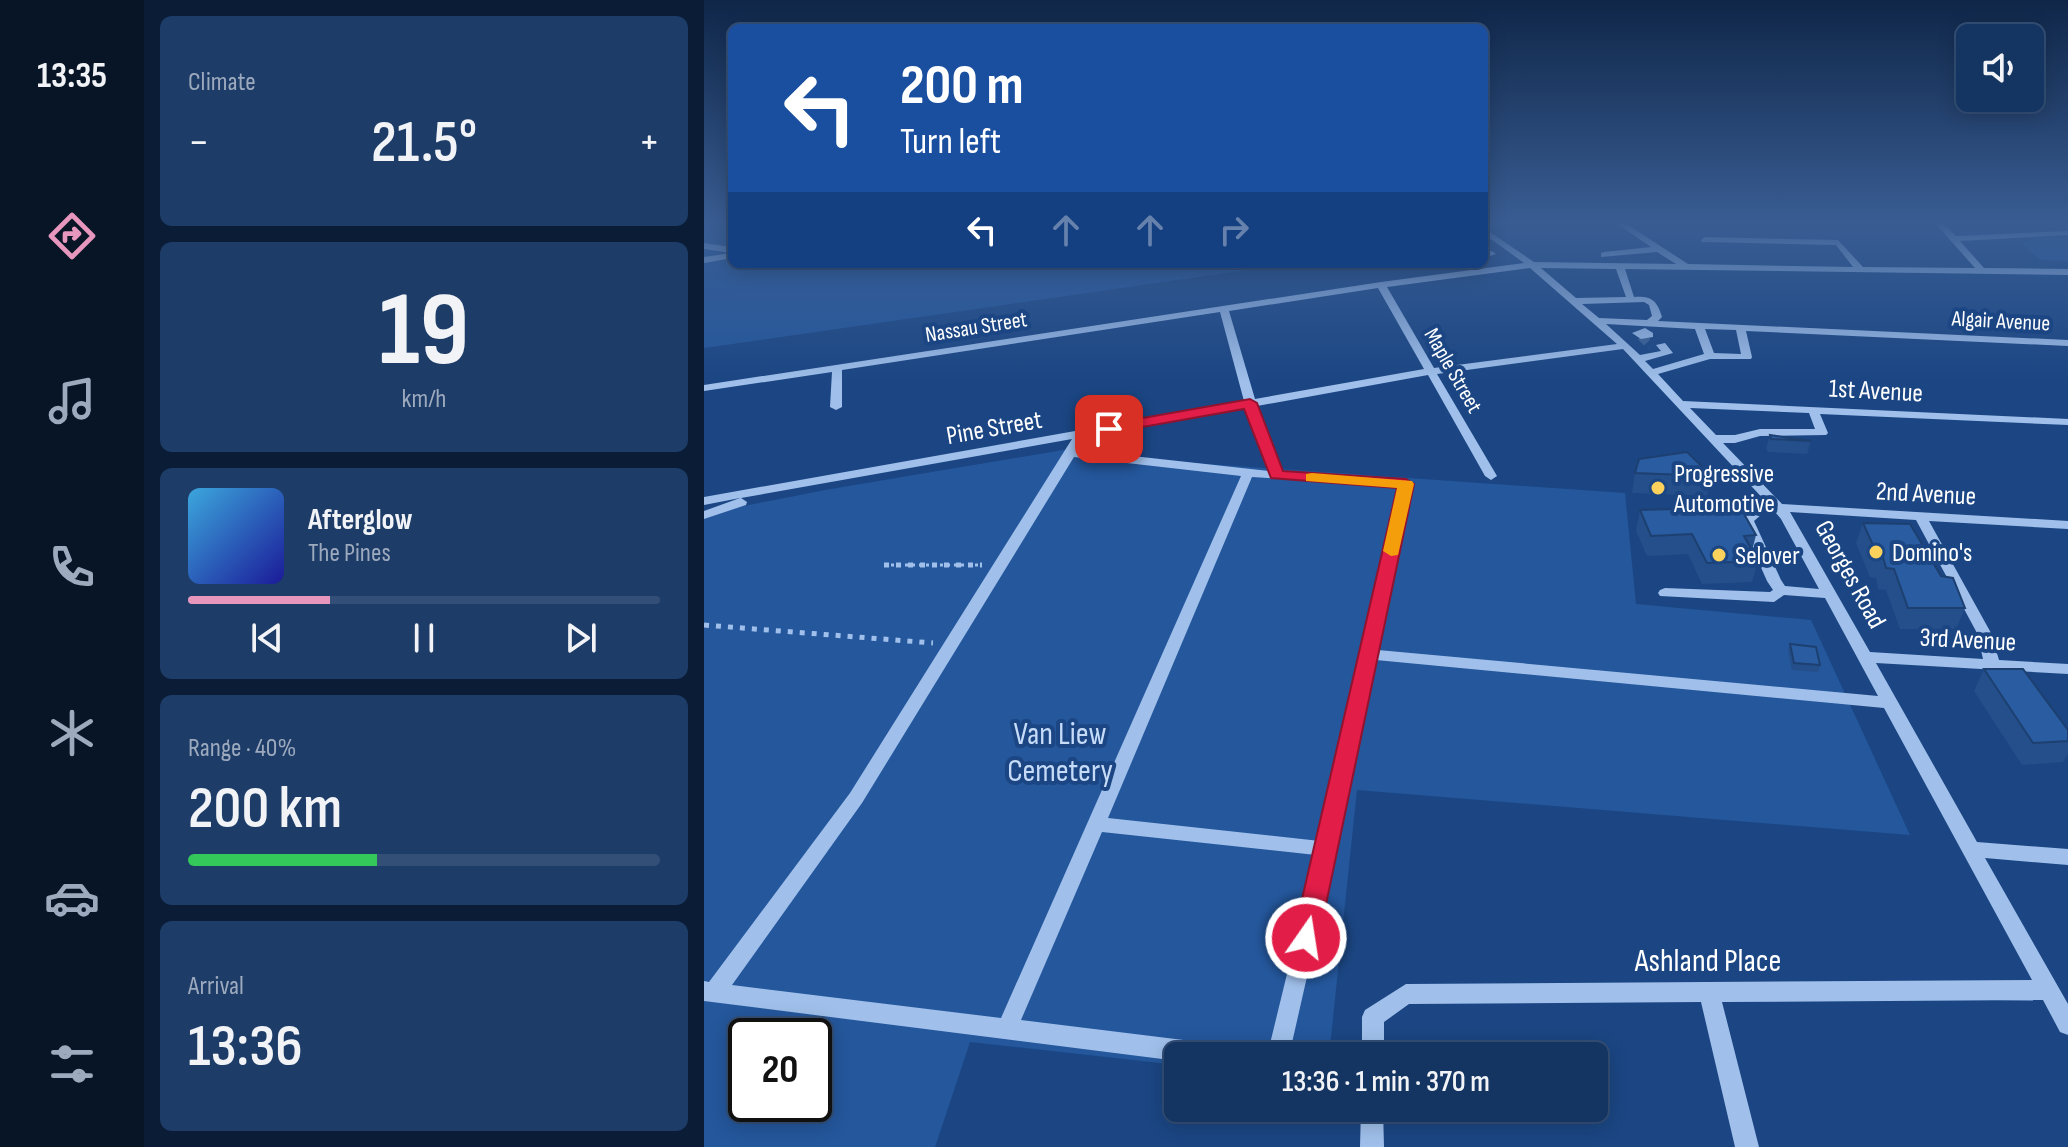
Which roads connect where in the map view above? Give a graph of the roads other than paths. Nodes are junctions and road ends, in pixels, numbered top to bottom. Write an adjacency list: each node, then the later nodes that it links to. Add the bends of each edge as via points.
1 (1427, 277): 4 (street, Nassau Street)
2 (1545, 277): 6 (street, Georges Road)
3 (1624, 277): 5 (street)
4 (1381, 285): 7 (street, Nassau Street); 17 (street, Maple Street)
5 (1630, 295)
6 (1574, 301): 8 (street, Georges Road); 11 (street, via 1646,299 1657,317)
7 (1224, 309): 16 (street, Nassau Street); 20 (street)
8 (1597, 321): 11 (street, Algair Avenue, via 1632,323); 13 (street, Georges Road)
9 (1699, 326): 10 (street, Algair Avenue); 11 (street, Algair Avenue); 14 (street)
10 (1740, 328): 12 (street, Algair Avenue); 14 (street, via 1747,357)
11 (1650, 339): 15 (street)
12 (2068, 343)
13 (1625, 346): 15 (street, Georges Road); 17 (street, Pine Street)
14 (1710, 356): 18 (street)
15 (1637, 359): 18 (street, Georges Road)
16 (837, 368): 19 (street, Nassau Street); 22 (street)
17 (1433, 371): 20 (street, Pine Street); 30 (street, Maple Street)
18 (1650, 373): 21 (street, Georges Road)
19 (704, 388)
20 (1250, 403): 25 (street, Pine Street); 29 (street)
21 (1681, 404): 23 (street, 1st Avenue); 26 (street, Georges Road)
22 (836, 407)
23 (1813, 409): 24 (street, 1st Avenue); 26 (street, via 1822,433 1803,446)
24 (2068, 422)
25 (1081, 434): 27 (street); 31 (street, Pine Street)
26 (1715, 439): 33 (street, Georges Road)
27 (1070, 453): 28 (street); 52 (street, via 856,798)
28 (1248, 473): 29 (street); 47 (street)
29 (1277, 475): 42 (street, via 1406,484)
30 (1491, 476)
31 (780, 488): 32 (street, Pine Street); 36 (street)
32 (704, 501)
33 (1780, 508): 35 (street, 2nd Avenue); 37 (street, 2nd Avenue); 41 (street, Georges Road)
34 (1729, 510): 35 (street, 2nd Avenue)
35 (1758, 510): 39 (street, via 1747,520)
36 (704, 515)
37 (1920, 516): 38 (street, 2nd Avenue); 44 (street, via 1984,633)
38 (2068, 525)
39 (1781, 590): 40 (street, via 1774,597); 41 (street)
40 (1665, 593)
41 (1830, 594): 43 (street, Georges Road)
42 (1369, 654): 46 (street); 48 (street)
43 (1865, 657): 44 (street, 3rd Avenue); 46 (street, Georges Road)
44 (1992, 664): 45 (street, 3rd Avenue)
45 (2068, 669)
46 (1891, 703): 49 (street, Georges Road)
47 (1096, 824): 48 (street); 55 (street)
48 (1327, 849): 56 (street)
49 (1971, 849): 50 (street); 51 (street, Georges Road)
50 (2068, 857)
51 (2049, 990): 53 (street, Ashland Place); 54 (street, Georges Road)
52 (709, 991): 55 (street)
53 (1709, 992): 57 (street, Ashland Place, via 1406,994 1373,1017); 61 (street)
54 (2068, 1025)
55 (1007, 1029): 58 (street)
56 (1281, 1042)
57 (1373, 1042)
58 (1164, 1049)
59 (1372, 1122): 60 (street)
60 (1372, 1147)
61 (1747, 1147)

